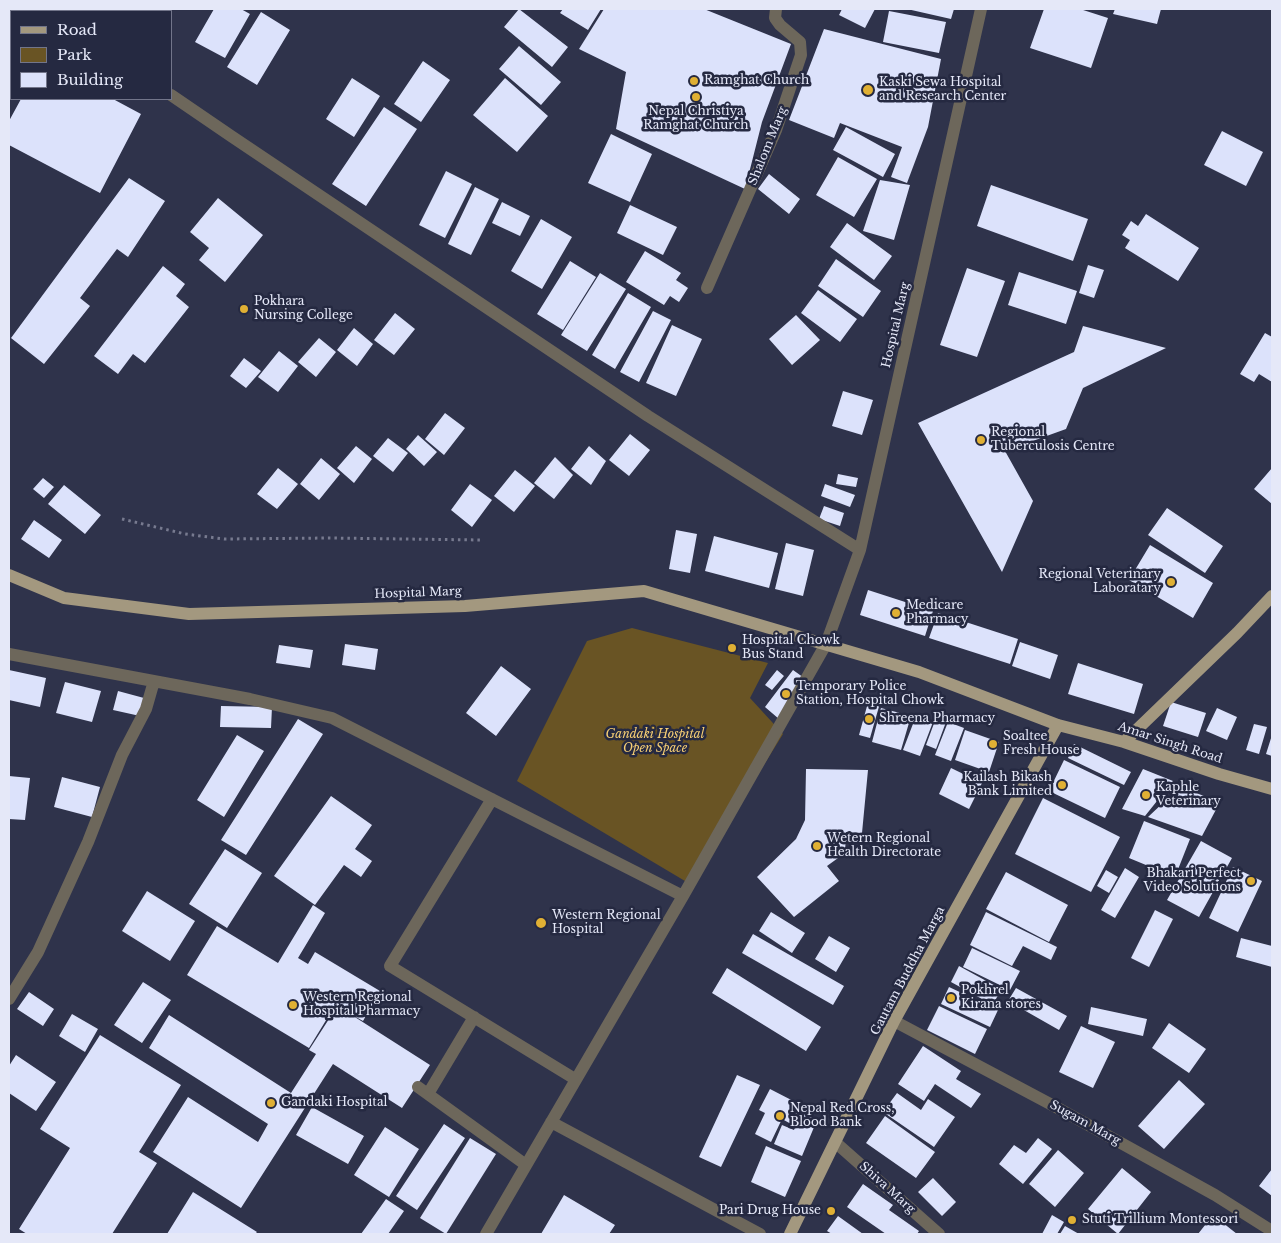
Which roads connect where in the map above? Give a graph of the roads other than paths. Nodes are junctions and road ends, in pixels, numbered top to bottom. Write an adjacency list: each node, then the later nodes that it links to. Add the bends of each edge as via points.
1 (776, 9): 4 (street, Shalom Marg, via 775,18 780,25 800,42 801,55 776,130)
2 (981, 9): 5 (street, Hospital Marg)
3 (172, 96): 5 (street, via 648,416)
4 (708, 288)
5 (860, 550): 8 (street, Hospital Marg)
6 (9, 575): 8 (main road, Hospital Marg, via 64,598 189,614 465,606 644,591)
7 (1272, 596): 12 (main road)
8 (826, 644): 11 (main road, Hospital Marg, via 920,672); 15 (street)
9 (9, 654): 10 (street)
10 (154, 681): 14 (street, via 332,718); 16 (street, via 146,709 122,755 77,867 38,952)
11 (1058, 725): 12 (main road, Amar Singh Road); 18 (main road, Gautam Buddha Marga)
12 (1124, 742): 13 (main road, Amar Singh Road)
13 (1272, 789)
14 (492, 799): 15 (street); 17 (street, via 390,966)
15 (683, 896): 19 (street)
16 (9, 1000)
17 (474, 1017): 19 (street); 22 (street, via 423,1090)
18 (894, 1022): 21 (main road, Gautam Buddha Marga); 23 (street, Sugam Marg, via 1190,1181)
19 (576, 1079): 20 (street)
20 (551, 1122): 22 (street); 25 (street)
21 (834, 1142): 26 (main road, Gautam Buddha Marga); 27 (street, Shiva Marg)
22 (526, 1165): 24 (street)
23 (1272, 1231)
24 (486, 1234)
25 (760, 1234)
26 (790, 1234)
27 (939, 1234)

